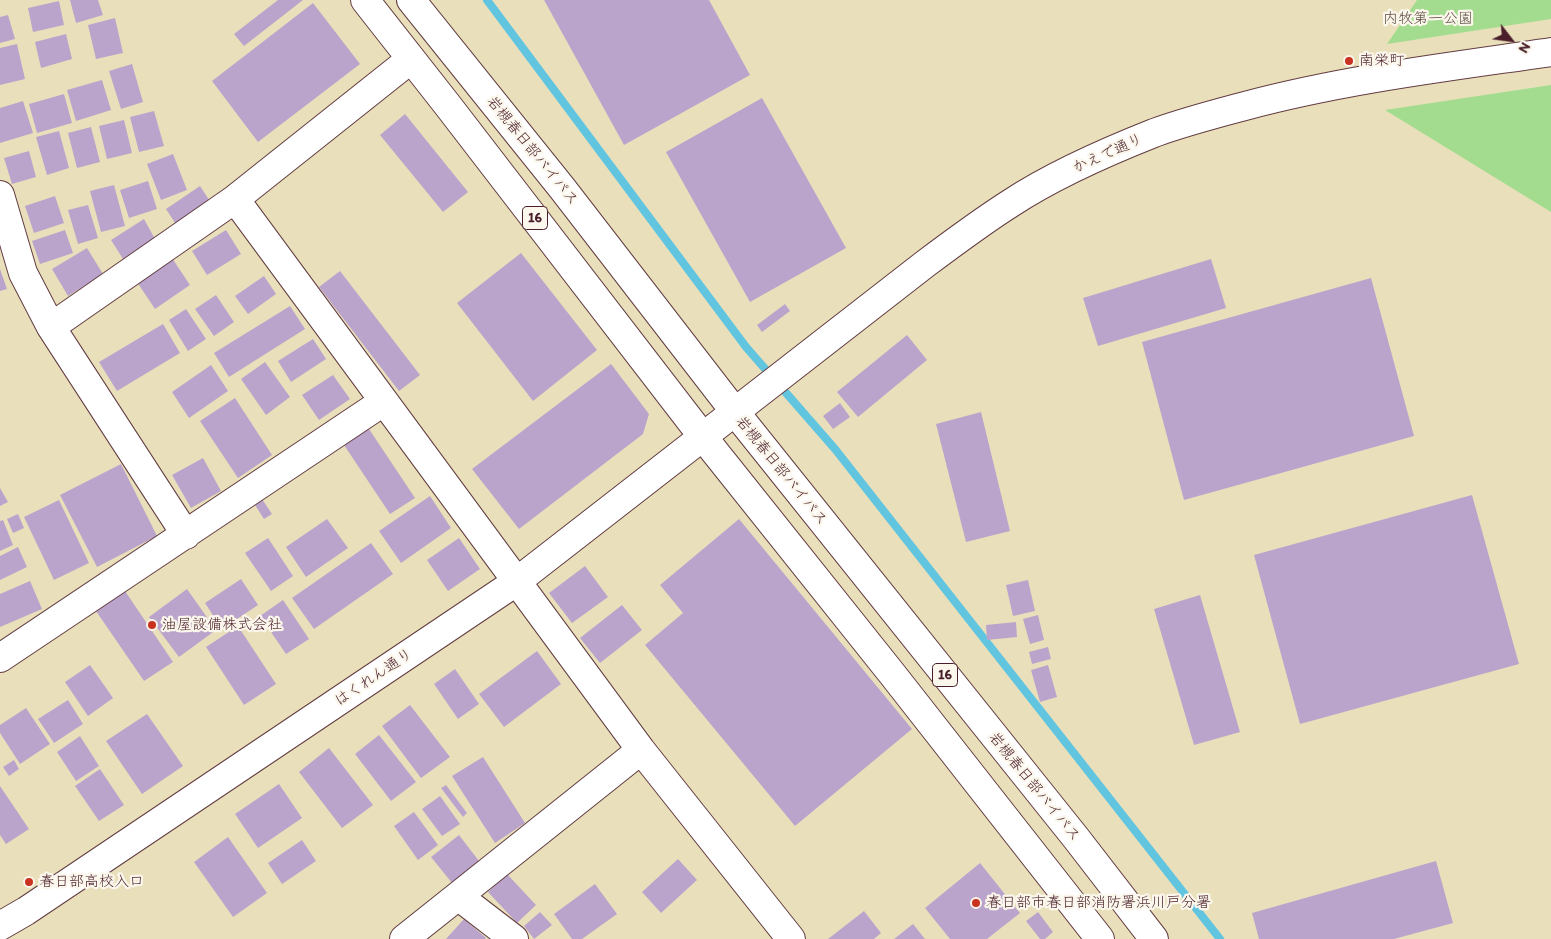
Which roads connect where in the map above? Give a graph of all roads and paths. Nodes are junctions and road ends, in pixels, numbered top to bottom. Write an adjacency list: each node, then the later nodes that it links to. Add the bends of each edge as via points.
1 (364, 0): 4 (main road, 16)
2 (411, 0): 10 (main road, 岩槻春日部バイパス / 16)
3 (1551, 52): 10 (main road, かえで通り, via 1377,76 1290,94 1211,114 1108,152 1013,202 967,232)
4 (411, 60): 6 (main road); 11 (main road, 16)
5 (0, 195): 7 (main road)
6 (235, 199): 8 (main road); 9 (main road)
7 (7, 241): 8 (main road)
8 (52, 327): 12 (main road)
9 (384, 402): 12 (main road); 13 (main road)
10 (735, 412): 11 (main road, はくれん通り); 22 (main road, 岩槻春日部バイパス / 16)
11 (703, 437): 13 (main road, はくれん通り); 21 (main road, 16)
12 (186, 535): 14 (main road)
13 (516, 582): 15 (main road); 17 (main road, はくれん通り)
14 (0, 658)
15 (641, 750): 16 (main road); 20 (main road)
16 (458, 896): 18 (main road); 19 (main road)
17 (0, 926)
18 (404, 939)
19 (514, 939)
20 (791, 939)
21 (1100, 939)
22 (1154, 939)

